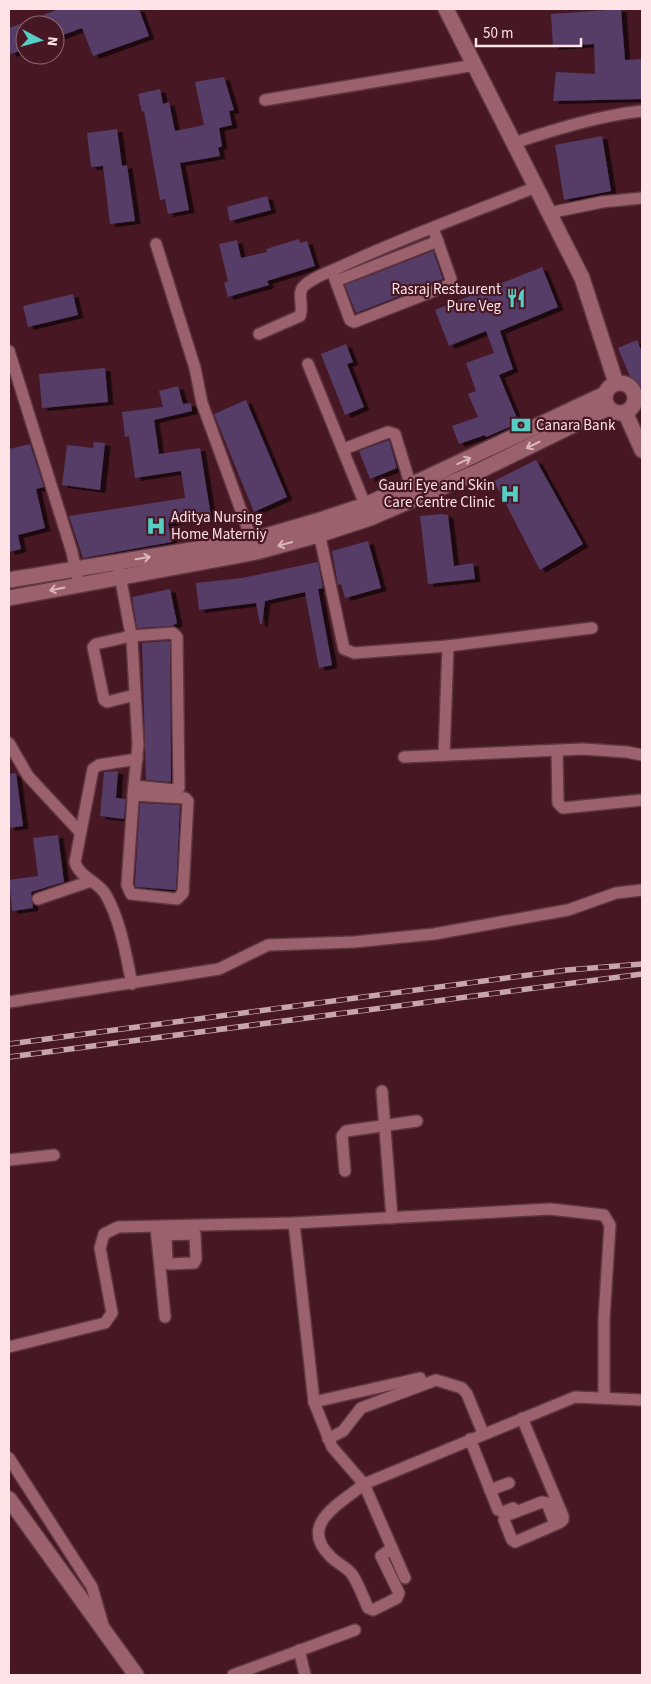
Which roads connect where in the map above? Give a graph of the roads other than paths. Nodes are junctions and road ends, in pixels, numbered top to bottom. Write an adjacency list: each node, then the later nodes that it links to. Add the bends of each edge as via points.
1 (446, 9): 2 (street)
2 (474, 65): 3 (street); 5 (street)
3 (265, 100)
4 (642, 112): 5 (street, via 613,115)
5 (514, 143): 6 (street)
6 (536, 188): 8 (street); 9 (street)
7 (642, 198): 8 (street)
8 (550, 213): 16 (street, via 582,278)
9 (433, 228): 10 (street); 12 (street, via 369,253)
10 (438, 241): 12 (street); 12 (street, via 451,279 449,285 354,322 350,320)
11 (156, 244): 25 (street, via 195,368 202,403)
12 (334, 276): 13 (street, via 304,286 300,291 303,310 300,316)
13 (259, 334)
14 (9, 351): 27 (street)
15 (308, 364): 20 (street)
16 (616, 383): 17 (street, via 611,385); 18 (street, via 628,384 636,397 634,404)
17 (607, 401): 18 (street, via 615,413); 22 (street, via 488,466)
18 (625, 412): 19 (street); 21 (street)
19 (642, 414)
20 (344, 449): 22 (street, via 388,432 395,434); 23 (street)
21 (642, 450)
22 (413, 492): 23 (street)
23 (368, 512): 24 (street)
24 (318, 528): 25 (street); 32 (street, via 344,649 354,653)
25 (254, 546): 26 (street)
26 (119, 570): 27 (street); 31 (street)
27 (77, 577): 28 (street); 29 (street, one-way to 29)
28 (9, 580)
29 (9, 598)
30 (592, 628): 32 (street)
31 (131, 636): 33 (street); 33 (street, via 93,647 104,700); 40 (street, via 173,633 177,637 179,788)
32 (448, 646): 36 (street)
33 (135, 695): 39 (street)
34 (9, 743): 42 (street, via 28,776)
35 (557, 751): 36 (street); 37 (street); 41 (street, via 558,804 563,808)
36 (444, 755): 38 (street)
37 (642, 755)
38 (404, 757)
39 (137, 759): 40 (street); 42 (street, via 99,764 93,769)
40 (134, 791): 40 (street, via 127,885 131,894 177,899 182,893 188,800)
41 (642, 800)
42 (80, 832): 43 (street, via 75,862)
43 (91, 881): 45 (street); 46 (street, via 105,894 122,936)
44 (642, 890): 46 (street, via 616,894 568,910 434,934 354,942 268,945 219,969)
45 (38, 899)
46 (132, 984): 47 (street)
47 (9, 1002)
48 (382, 1091): 50 (street)
49 (417, 1121): 50 (street)
50 (385, 1126): 53 (street, via 346,1131 342,1136); 54 (street)
51 (54, 1155): 52 (street)
52 (9, 1160)
53 (345, 1171)
54 (392, 1218): 55 (street); 61 (street, via 550,1209 604,1215 610,1225 604,1320)
55 (294, 1223): 56 (street); 63 (street)
56 (195, 1229): 57 (street); 57 (street, via 194,1262 169,1264)
57 (160, 1232): 58 (street); 59 (street, via 118,1226 104,1234 100,1248 112,1313 105,1323)
58 (165, 1317)
59 (9, 1347)
60 (434, 1375): 63 (street)
61 (604, 1398): 62 (street); 64 (street, via 574,1397)
62 (642, 1400)
63 (314, 1402): 66 (street)
64 (522, 1418): 65 (street); 72 (street)
65 (483, 1433): 66 (street, via 462,1388 436,1380 361,1408 343,1432); 67 (street)
66 (328, 1439): 70 (street)
67 (470, 1439): 70 (street); 71 (street)
68 (9, 1458): 78 (street, via 92,1587)
69 (509, 1483): 71 (street)
70 (364, 1484): 75 (street); 75 (street, via 327,1514 318,1525 318,1536 331,1558 352,1574 368,1608 373,1610 397,1598 399,1593 381,1556)
71 (490, 1490): 72 (street, via 498,1510 503,1512)
72 (552, 1492): 74 (street, via 563,1516 563,1520)
73 (9, 1499): 78 (street)
74 (555, 1524)
75 (392, 1548): 76 (street)
76 (405, 1578)
77 (355, 1630): 79 (street)
78 (106, 1635): 80 (street)
79 (299, 1650): 81 (street); 82 (street)
80 (136, 1675)
81 (233, 1675)
82 (305, 1675)

